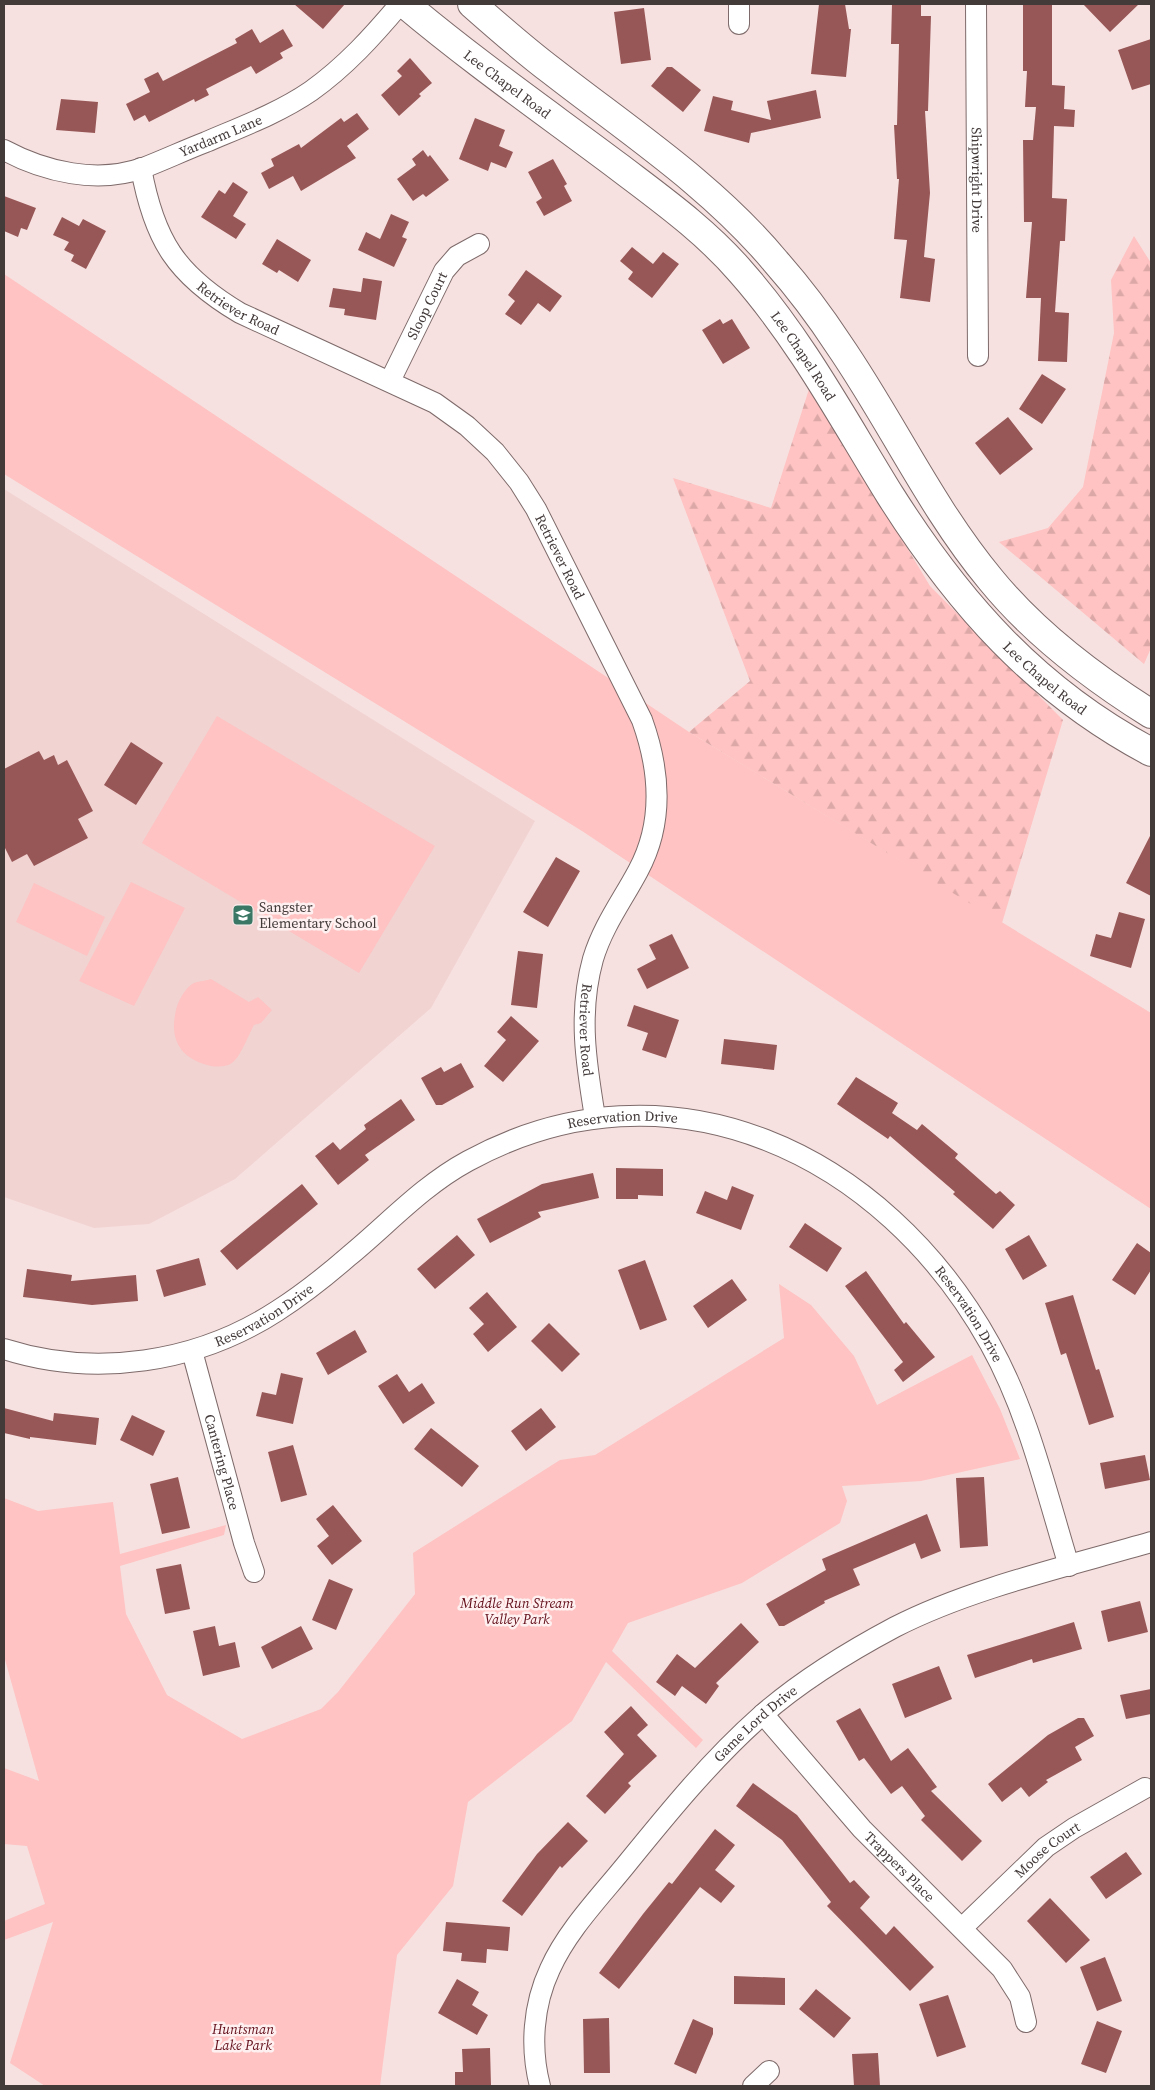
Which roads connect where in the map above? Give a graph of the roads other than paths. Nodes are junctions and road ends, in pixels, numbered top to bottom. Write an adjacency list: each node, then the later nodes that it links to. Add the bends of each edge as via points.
1 (400, 4): 8 (street, Yardarm Lane, via 360,50 310,92 244,126)
2 (405, 4): 12 (main road, Lee Chapel Road, via 489,73 563,125 699,230 740,269)
3 (472, 4): 10 (main road, via 551,71 696,182 774,259)
4 (739, 4): 6 (street)
5 (976, 4): 11 (street, Shipwright Drive)
6 (739, 24)
7 (4, 150): 8 (street, Yardarm Lane, via 43,167 69,173 108,174)
8 (141, 168): 13 (street, Retriever Road, via 147,202 158,231 174,258 197,284 240,312)
9 (479, 244): 13 (street, Sloop Court, via 456,256 440,278)
10 (841, 347): 12 (main road); 14 (main road, via 918,477 990,580 1056,646)
11 (978, 356)
12 (811, 365): 15 (main road, Lee Chapel Road, via 891,497 984,622 1049,686 1092,717)
13 (390, 381): 16 (street, Retriever Road, via 436,403 467,426 495,452 519,482 536,509 642,720 651,747 657,791 651,839 638,871 603,932 586,990 583,1034)
14 (1151, 714)
15 (1151, 752)
16 (595, 1117): 18 (street, Reservation Drive, via 548,1127 465,1162 420,1192 351,1254 276,1312 243,1331); 20 (street, Reservation Drive, via 670,1116 731,1128 760,1138 826,1170 904,1230 954,1288 1006,1375 1030,1436)
17 (4, 1350): 18 (street, Reservation Drive, via 85,1364 149,1360)
18 (192, 1351): 21 (street, Cantering Place)
19 (1151, 1542): 20 (street, Game Lord Drive)
20 (1069, 1566): 22 (street, Game Lord Drive, via 968,1597 896,1626 814,1674)
21 (254, 1572)
22 (763, 1714): 24 (street, Trappers Place, via 862,1829); 27 (street, Game Lord Drive, via 684,1795 560,1950 542,1992 535,2020 535,2062)
23 (1145, 1788): 24 (street, Moose Court, via 1046,1847)
24 (962, 1928): 25 (street, Trappers Place, via 1013,1984)
25 (1026, 2022)
26 (769, 2072): 28 (street)
27 (540, 2086)
28 (753, 2086)

